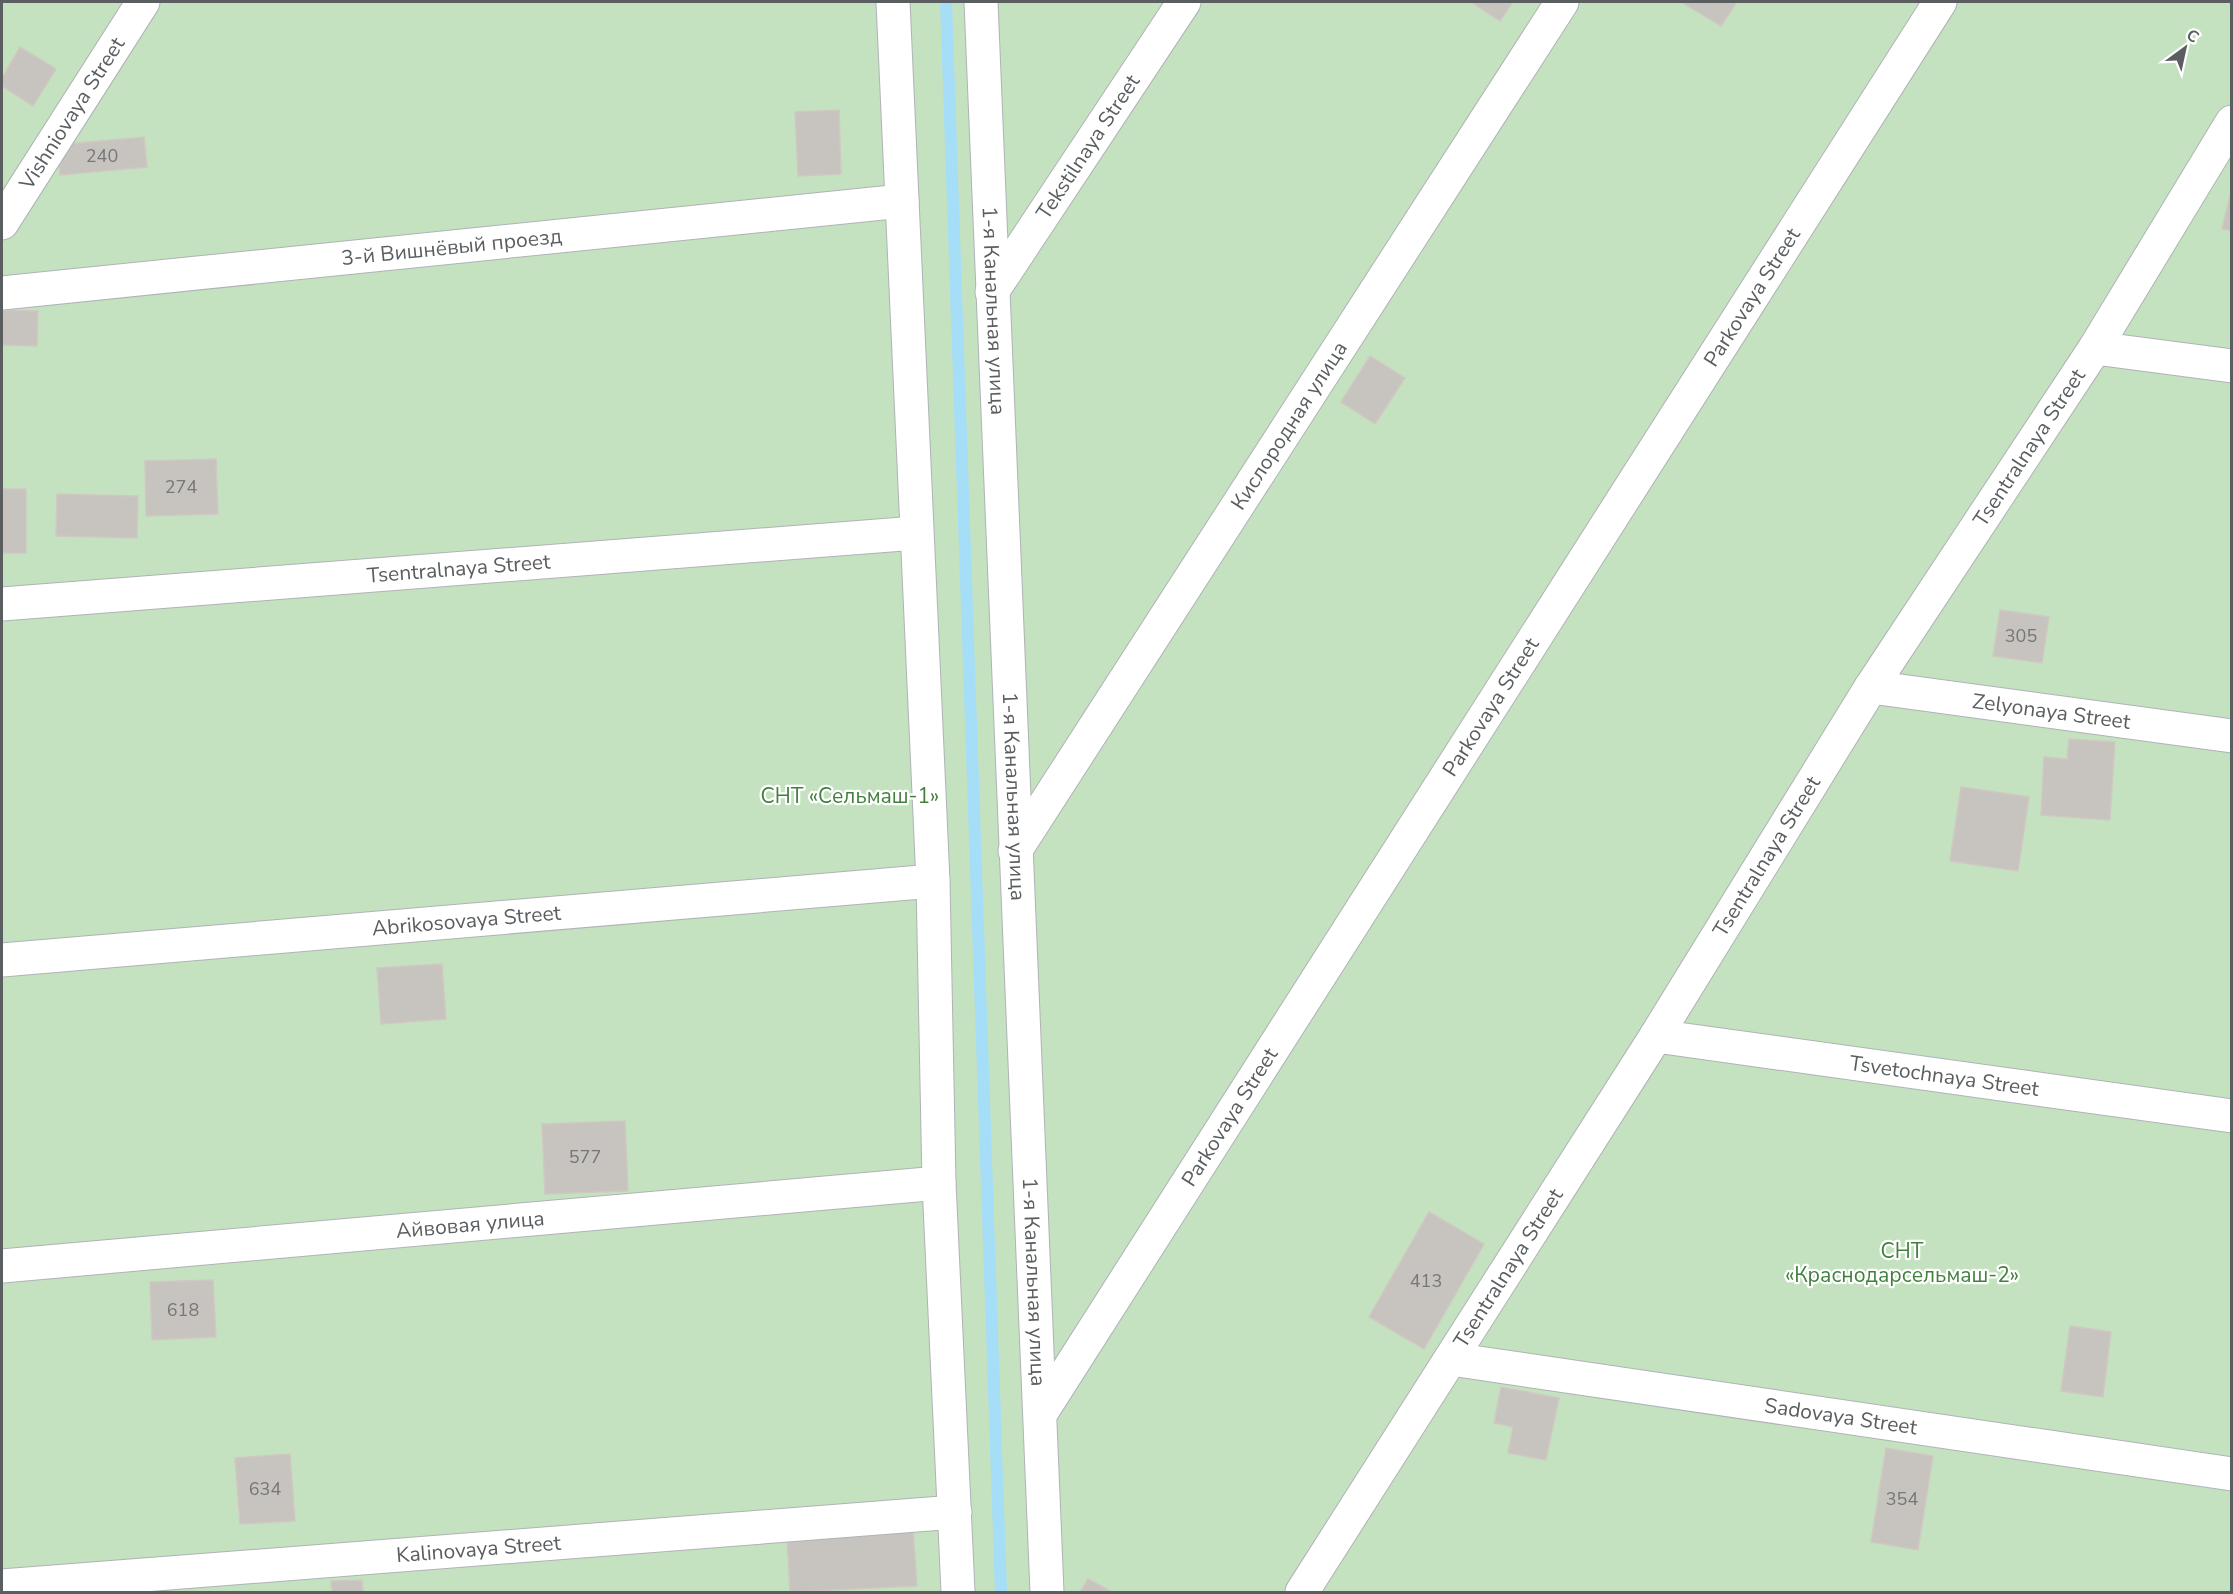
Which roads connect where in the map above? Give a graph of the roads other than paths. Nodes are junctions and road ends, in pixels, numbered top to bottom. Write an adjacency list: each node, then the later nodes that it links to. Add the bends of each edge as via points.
1 (143, 2): 9 (street, Vishniovaya Street)
2 (893, 2): 8 (street)
3 (981, 2): 10 (street, 1-я Канальная улица)
4 (1184, 2): 10 (street, Tekstilnaya Street)
5 (1562, 2): 18 (street, Кислородная улица)
6 (1940, 2): 26 (street, Parkovaya Street)
7 (2232, 122): 12 (street, Tsentralnaya Street)
8 (902, 201): 11 (street, 3-й Вишнёвый проезд); 14 (street)
9 (2, 223)
10 (992, 292): 18 (street, 1-я Канальная улица)
11 (2, 293)
12 (2096, 348): 13 (street); 16 (street, Tsentralnaya Street)
13 (2232, 366)
14 (916, 533): 15 (street, Tsentralnaya Street); 19 (street)
15 (2, 604)
16 (1871, 687): 17 (street, Zelyonaya Street); 21 (street, Tsentralnaya Street)
17 (2232, 736)
18 (1015, 851): 26 (street, 1-я Канальная улица)
19 (933, 881): 20 (street, Abrikosovaya Street); 23 (street)
20 (2, 960)
21 (1656, 1036): 22 (street, Tsvetochnaya Street); 25 (street, Tsentralnaya Street)
22 (2232, 1116)
23 (939, 1183): 24 (street, Айвовая улица); 28 (street)
24 (2, 1266)
25 (1451, 1359): 27 (street, Sadovaya Street); 32 (street, Tsentralnaya Street)
26 (1041, 1413): 31 (street, 1-я Канальная улица)
27 (2232, 1474)
28 (955, 1512): 29 (street, Kalinovaya Street); 30 (street)
29 (2, 1586)
30 (958, 1593)
31 (1047, 1593)
32 (1302, 1593)

